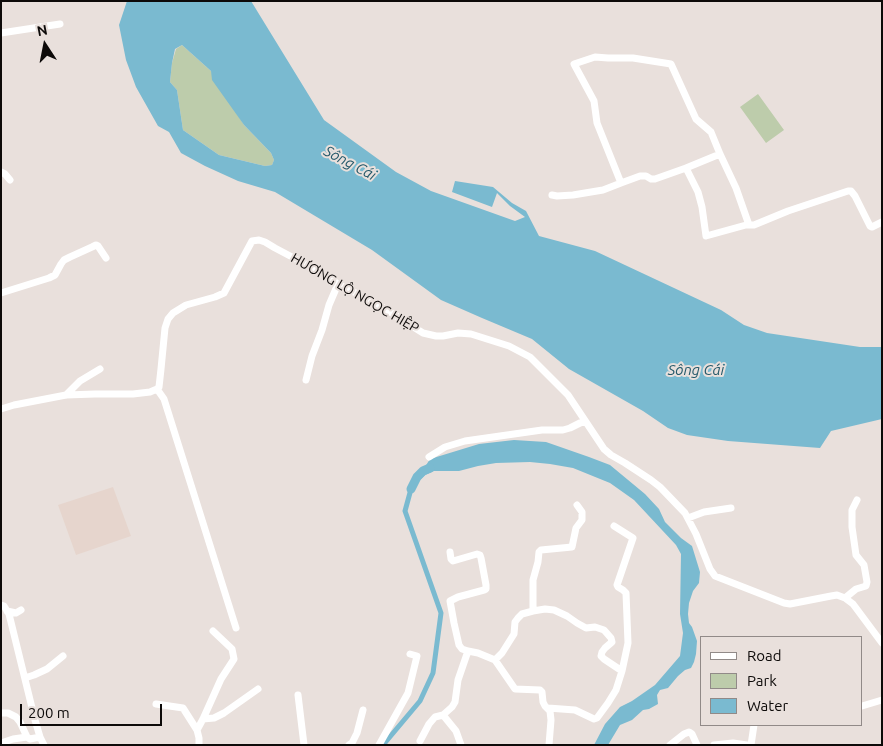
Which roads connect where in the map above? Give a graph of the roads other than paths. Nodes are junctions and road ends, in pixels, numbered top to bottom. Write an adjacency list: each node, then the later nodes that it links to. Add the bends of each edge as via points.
1 (60, 24): 2 (street)
2 (1, 33)
3 (720, 154): 4 (street); 7 (street, via 711,132 696,119 671,64 632,58 582,60 574,64 594,101 597,123); 10 (street)
4 (686, 168): 7 (street, via 655,179 640,176); 10 (street, via 698,192 706,236)
5 (1, 172): 6 (street)
6 (10, 180)
7 (621, 183): 8 (street, via 604,190)
8 (552, 195)
9 (882, 222): 10 (street, via 870,226 851,191)
10 (749, 225)
11 (106, 258): 13 (street, via 98,246 92,246 64,260 55,275)
12 (338, 284): 15 (street); 16 (street, HƯƠNG LỘ NGỌC HIỆP, via 265,242 252,241 224,293 186,305 168,320); 19 (street, HƯƠNG LỘ NGỌC HIỆP, via 423,333 436,336 470,334 525,354 562,388)
13 (1, 293)
14 (100, 369): 17 (street, via 80,381)
15 (306, 380)
16 (157, 390): 17 (street, via 133,394); 32 (street, via 164,399)
17 (66, 395): 18 (street)
18 (1, 409)
19 (584, 421): 20 (street, via 562,430 517,433 465,442 445,447); 24 (street, HƯƠNG LỘ NGỌC HIỆP, via 604,449 651,480)
20 (429, 456)
21 (857, 500): 27 (street, via 852,510 852,527 856,555 864,564 867,582 866,586)
22 (577, 505): 31 (street, via 582,520 576,528 572,547 539,552 533,580)
23 (731, 508): 24 (street)
24 (688, 518): 27 (street, HƯƠNG LỘ NGỌC HIỆP, via 715,576 784,603 837,595)
25 (614, 526): 39 (street, via 633,538 617,585 626,593 628,643)
26 (450, 552): 35 (street, via 453,561 480,555 486,585 484,590 450,601 460,645)
27 (844, 598): 34 (street, via 858,610)
28 (1, 605): 29 (street)
29 (7, 610): 30 (street, via 16,613); 40 (street)
30 (21, 610)
31 (533, 611): 38 (street, via 518,618 514,634); 39 (street, via 554,610 586,628 604,630 612,642 601,656)
32 (236, 628)
33 (213, 632): 50 (street, via 232,649 234,658)
34 (882, 643)
35 (468, 651): 38 (street); 49 (street, via 454,702)
36 (410, 654): 61 (street, via 417,656 408,693)
37 (63, 656): 40 (street, via 47,669)
38 (496, 660): 46 (street, via 515,689 540,690)
39 (622, 670): 46 (street, via 616,690 597,718 575,710)
40 (25, 678): 53 (street)
41 (258, 689): 50 (street, via 224,713)
42 (298, 695): 59 (street)
43 (882, 700): 45 (street)
44 (156, 704): 52 (street, via 183,708)
45 (863, 706)
46 (548, 708): 63 (street, via 551,720)
47 (363, 710): 60 (street)
48 (1, 713): 54 (street, via 16,717)
49 (443, 715): 55 (street, via 435,717); 62 (street)
50 (203, 719): 52 (street)
51 (754, 726): 67 (street)
52 (197, 730): 58 (street)
53 (40, 737): 54 (street); 57 (street)
54 (29, 740): 56 (street, via 13,739)
55 (420, 741)
56 (1, 743)
57 (44, 745)
58 (199, 745)
59 (304, 745)
60 (350, 745)
61 (378, 745)
62 (462, 745)
63 (549, 745)
64 (670, 745): 65 (street, via 689,732)
65 (698, 745)
66 (714, 745): 67 (street)
67 (749, 745)

